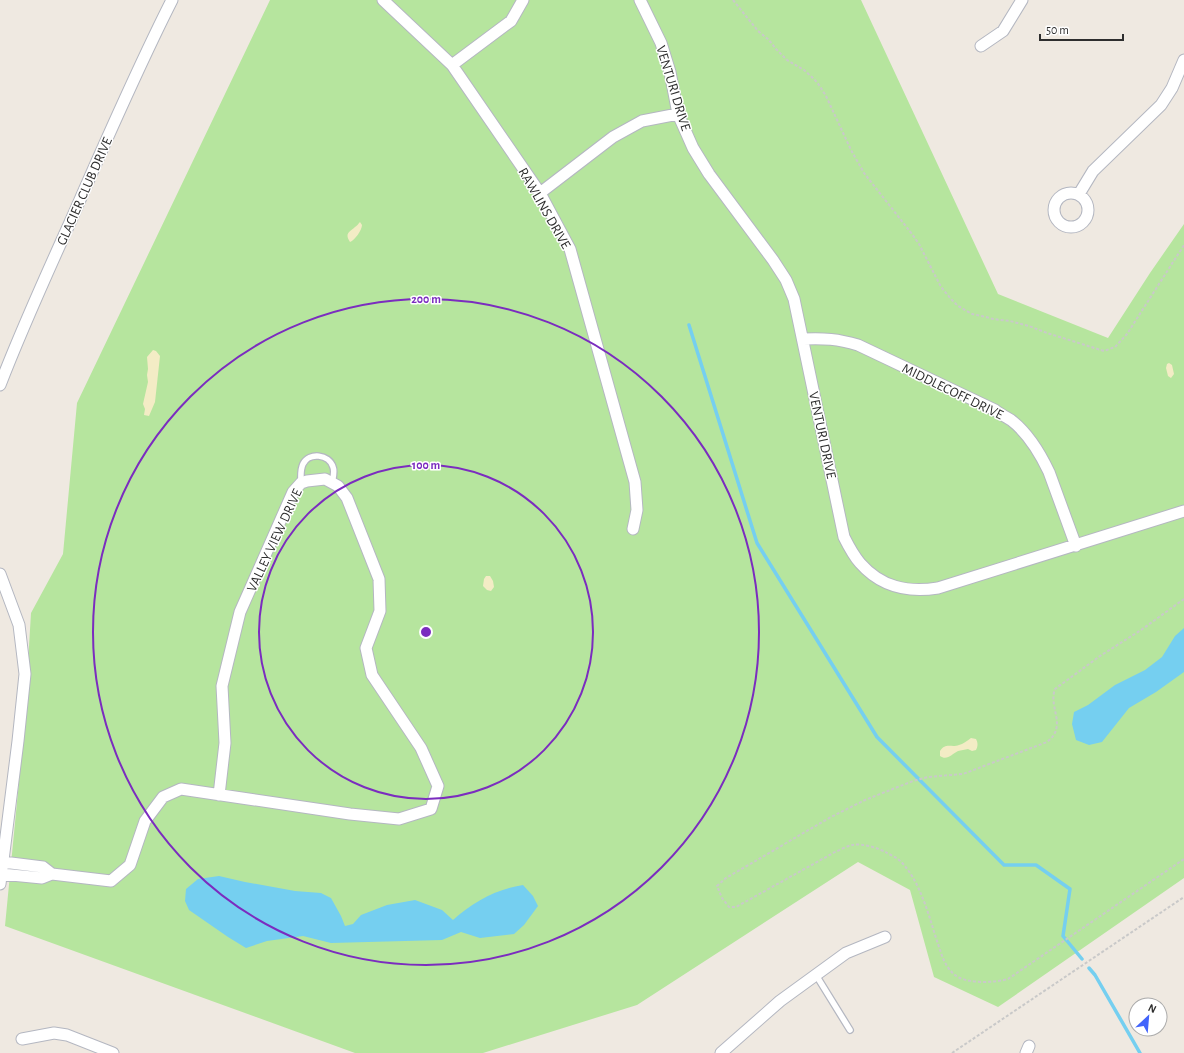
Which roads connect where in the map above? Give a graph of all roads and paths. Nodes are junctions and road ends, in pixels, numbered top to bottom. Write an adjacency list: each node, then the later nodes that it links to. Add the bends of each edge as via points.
1 (172, 0): 15 (street, GLACIER CLUB DRIVE, via 99,157)
2 (383, 0): 9 (street, RAWLINS DRIVE)
3 (523, 0): 9 (street, via 511,21)
4 (640, 0): 10 (street, VENTURI DRIVE, via 661,44 670,72)
5 (733, 0): 13 (path, via 776,49 814,79 826,96 864,173 919,244 941,287 951,300 972,314 1029,326 1104,351 1115,347 1127,334)
6 (1022, 0): 7 (street, via 1003,31)
7 (981, 46)
8 (1184, 60): 12 (street, via 1172,88 1161,105 1093,171)
9 (452, 65): 11 (street, RAWLINS DRIVE)
10 (678, 114): 11 (street, via 642,121 614,137); 14 (street, VENTURI DRIVE, via 693,148 786,280 794,299)
11 (540, 193): 19 (street, RAWLINS DRIVE, via 570,249 610,390 635,482 637,510)
12 (1078, 194)
13 (1184, 245)
14 (803, 338): 20 (street, MIDDLECOFF DRIVE, via 825,338 858,344 1011,420 1032,442 1049,472); 20 (street, VENTURI DRIVE, via 844,537 859,563 869,572 896,587 923,590 938,588)
15 (0, 385)
16 (301, 483): 17 (street, VALLEY VIEW DRIVE, via 325,480); 17 (lane, via 300,472 305,461 320,456 326,458 333,466); 23 (street, VALLEY VIEW DRIVE, via 293,492 240,612 222,686 225,743)
17 (332, 483): 23 (street, via 338,486 346,498 379,579 380,611 366,648 372,675 421,748 438,786 431,809 399,819)
18 (1184, 511): 20 (street, VENTURI DRIVE)
19 (633, 529)
20 (1076, 546)
21 (0, 574): 25 (street, via 19,625 24,674)
22 (1184, 599): 24 (path, via 1055,689 1053,694 1057,729 1053,738 1047,742 963,774 927,777 865,800 726,878 717,886 722,898 730,907 736,907 852,845 882,850 898,859 921,895 945,965 962,979 998,982 1008,979)
23 (219, 795): 26 (street, via 181,789 163,797 145,821 130,865 111,881)
24 (1184, 859)
25 (2, 862): 26 (street, via 43,867); 27 (street)
26 (52, 874): 27 (street, via 42,878)
27 (1, 879)
28 (1184, 897): 35 (path)
29 (885, 937): 30 (street, via 846,953)
30 (816, 975): 31 (lane); 34 (street, via 780,1001)
31 (850, 1030)
32 (22, 1039): 33 (street, via 54,1033 67,1035)
33 (113, 1053)
34 (721, 1053)
35 (952, 1053)

